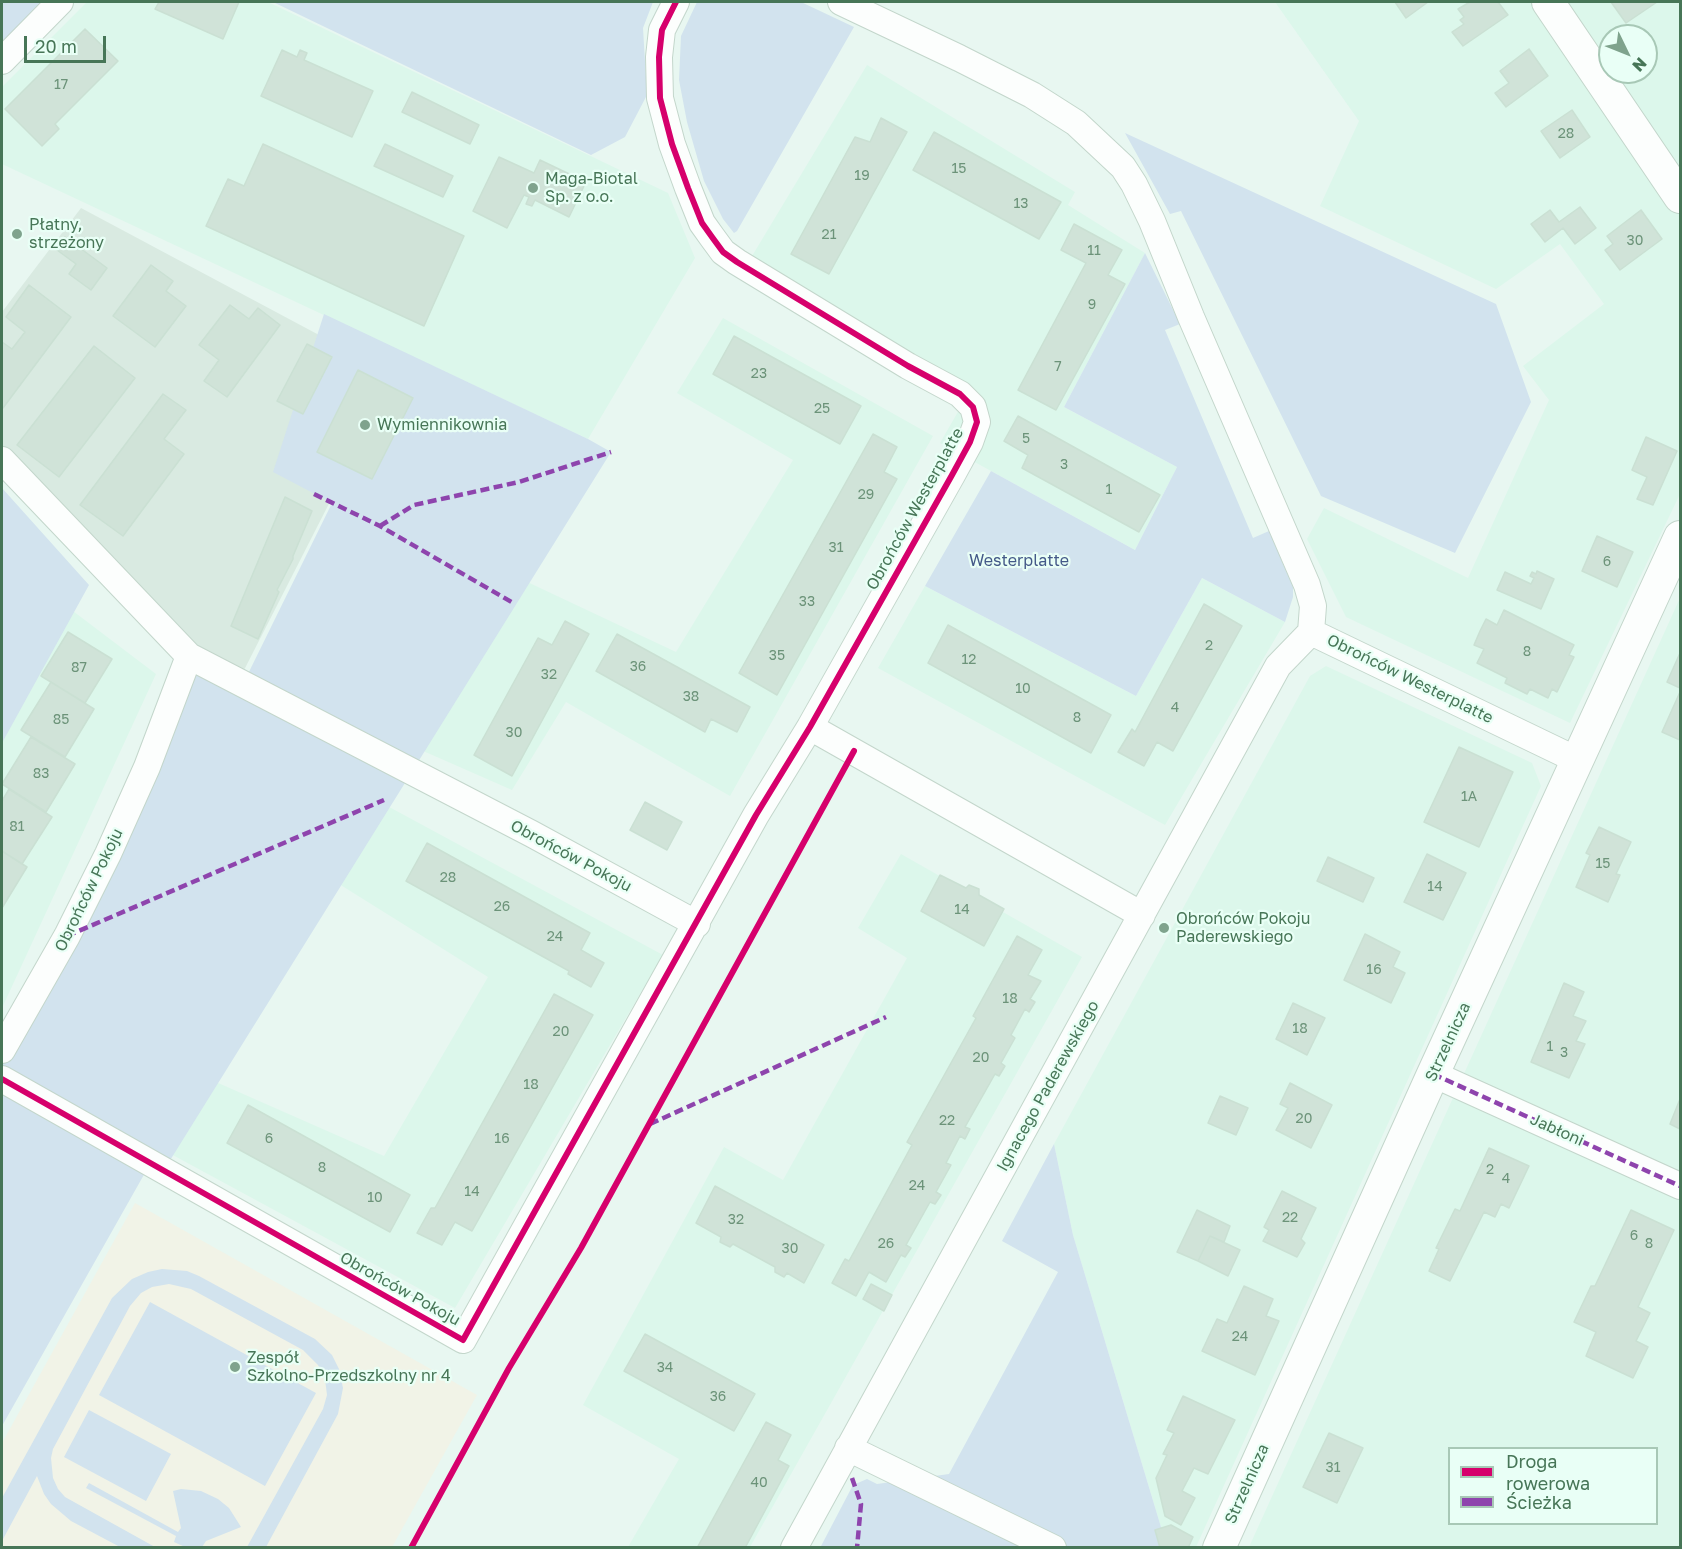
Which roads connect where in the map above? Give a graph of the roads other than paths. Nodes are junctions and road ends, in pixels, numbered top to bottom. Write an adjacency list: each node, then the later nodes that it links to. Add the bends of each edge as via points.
1 (60, 2): 5 (street)
2 (676, 2): 11 (street, Obrońców Westerplatte, via 663,30 660,98 688,188 712,237 737,262 960,394 973,407 977,422 956,468)
3 (841, 2): 9 (street, Obrońców Westerplatte, via 1032,95 1076,123 1122,167 1152,221 1307,585 1313,606)
4 (1548, 2): 6 (street)
5 (2, 61)
6 (1680, 197)
7 (2, 460): 10 (street, Obrońców Pokoju)
8 (1680, 537): 12 (street, Strzelnicza)
9 (1311, 632): 12 (street, Obrońców Westerplatte); 13 (street, Ignacego Paderewskiego, via 1278,666)
10 (189, 656): 14 (street, Obrońców Pokoju); 15 (street, Obrońców Pokoju, via 108,854)
11 (810, 727): 13 (street); 14 (street, Obrońców Westerplatte, via 756,815)
12 (1579, 761): 16 (street, Strzelnicza)
13 (1142, 915): 19 (street, Ignacego Paderewskiego)
14 (697, 924): 17 (street, Obrońców Pokoju, via 463,1340)
15 (2, 1050)
16 (1433, 1074): 18 (street, Jabłoni); 22 (street, Strzelnicza)
17 (2, 1079)
18 (1680, 1186)
19 (848, 1448): 20 (street, Ignacego Paderewskiego); 21 (street)
20 (794, 1548)
21 (1053, 1548)
22 (1219, 1548)

